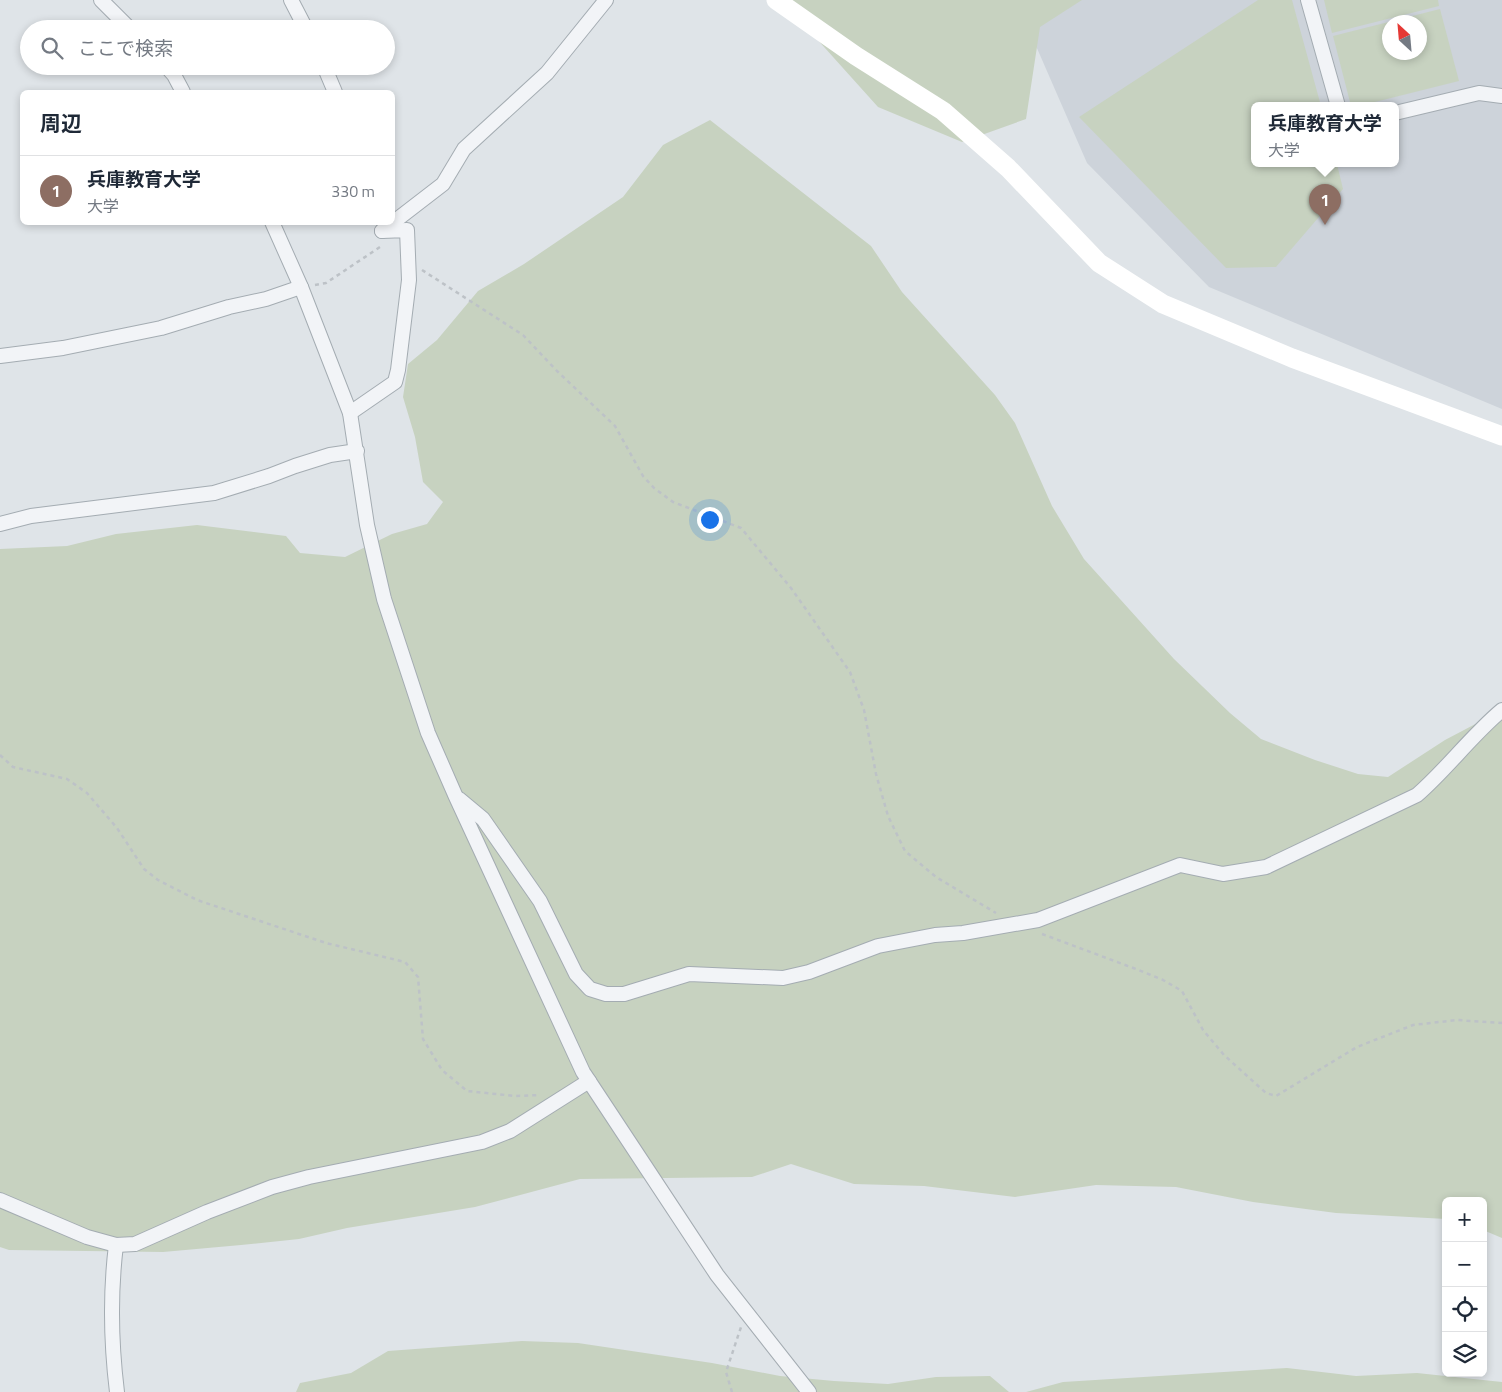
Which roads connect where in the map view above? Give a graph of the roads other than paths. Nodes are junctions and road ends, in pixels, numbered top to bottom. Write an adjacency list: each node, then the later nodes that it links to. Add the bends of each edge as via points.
1 (101, 0): 6 (street)
2 (291, 0): 7 (street)
3 (606, 0): 15 (street, via 547,73 464,149 443,184)
4 (776, 0): 21 (street, via 943,111 1008,168 1099,263 1163,304 1292,358)
5 (1308, 0): 13 (street)
6 (121, 20)
7 (301, 20)
8 (174, 75): 10 (street)
9 (328, 75): 11 (street)
10 (182, 90)
11 (334, 90)
12 (1502, 96): 14 (street, via 1479,93)
13 (1337, 102)
14 (1399, 112)
15 (395, 217)
16 (273, 225): 18 (street)
17 (381, 227): 20 (street, via 407,230 409,280 395,382)
18 (301, 287): 19 (street, via 160,328 63,348); 20 (street)
19 (0, 356)
20 (350, 413): 22 (street)
21 (1502, 436)
22 (357, 451): 23 (street, via 295,466 214,493 32,516); 25 (street, via 367,525 384,599 428,734)
23 (0, 524)
24 (1502, 710): 25 (street, via 1481,727 1416,795 1266,867 1223,874 1180,865 1038,920 878,946 809,972 783,978 689,974 624,994 606,994 590,989 576,974 535,894 483,819)
25 (456, 797): 26 (street)
26 (589, 1081): 28 (street, via 510,1131 482,1142 309,1177 207,1212 136,1244); 30 (street, via 633,1151 745,1313)
27 (0, 1200): 28 (street, via 87,1237)
28 (116, 1245): 29 (street, via 111,1286)
29 (117, 1392)
30 (809, 1392)

